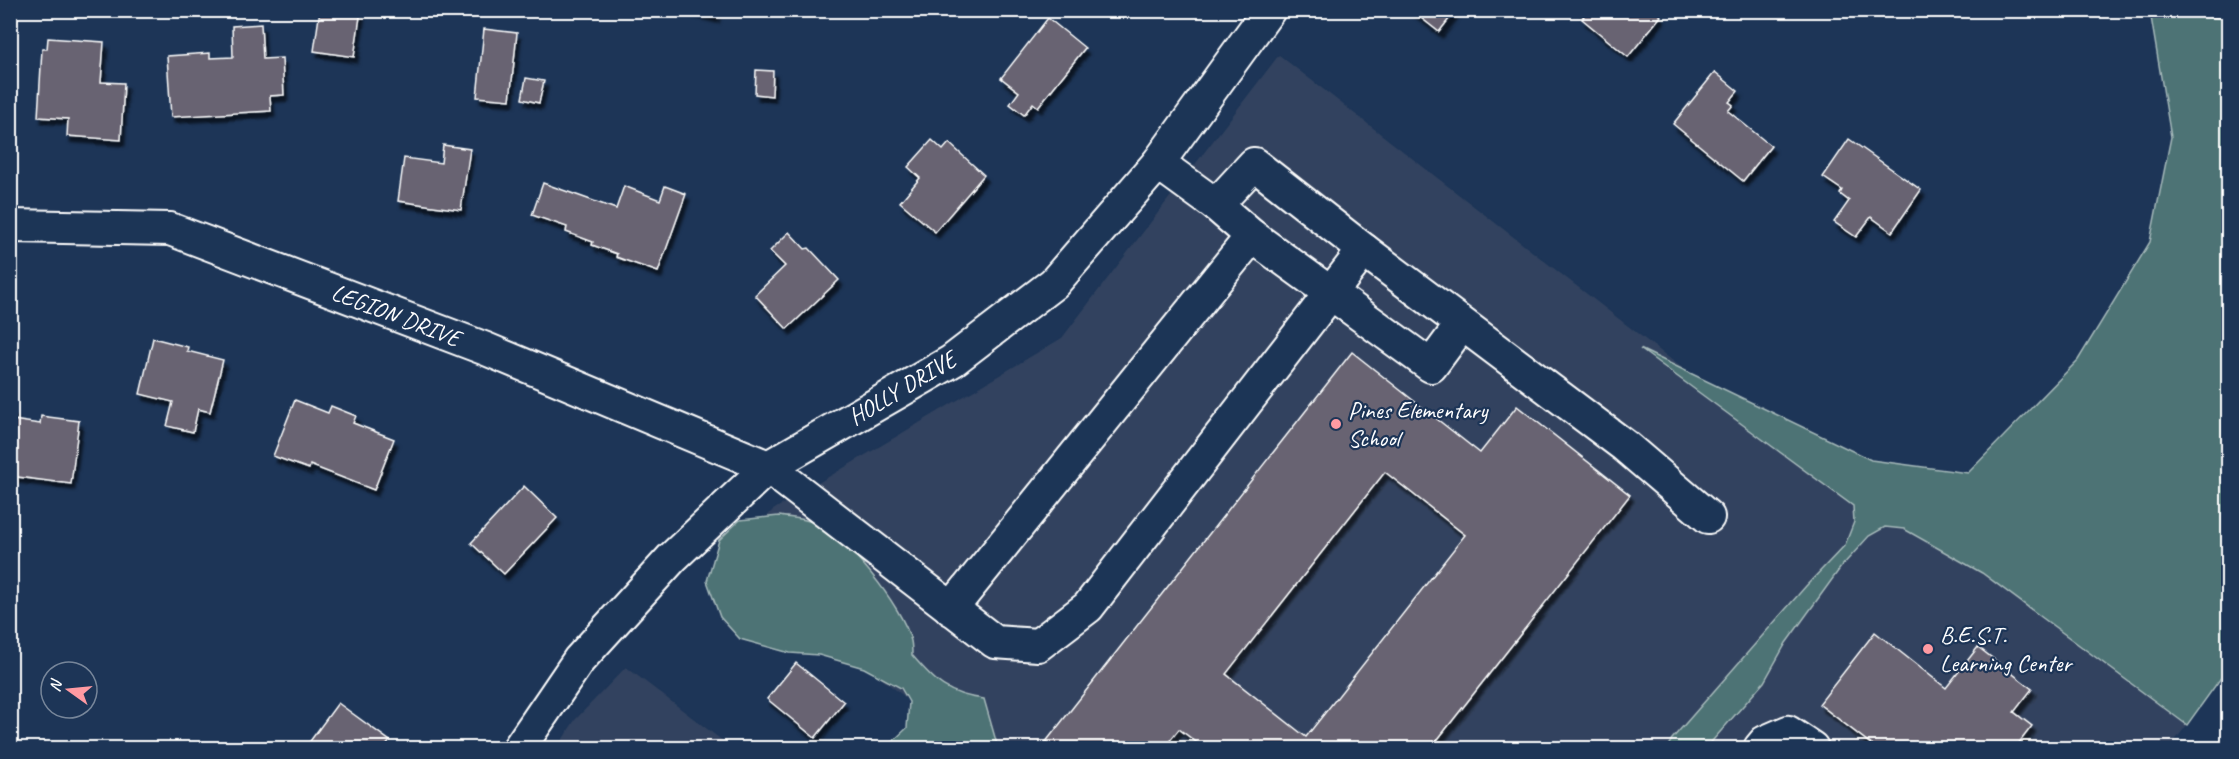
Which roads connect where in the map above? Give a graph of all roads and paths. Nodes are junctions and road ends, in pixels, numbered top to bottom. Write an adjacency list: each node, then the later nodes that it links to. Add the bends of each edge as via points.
1 (1269, 10): 2 (street, HOLLY DRIVE)
2 (1158, 163): 3 (street); 9 (street, HOLLY DRIVE, via 1054,283 952,361)
3 (1216, 205): 5 (street); 6 (street, via 1254,164)
4 (10, 226): 9 (street, LEGION DRIVE, via 170,229 486,349)
5 (1252, 236): 7 (street); 11 (street)
6 (1364, 250): 7 (street, LEGION DRIVE); 8 (street)
7 (1330, 293): 8 (street, via 1431,366); 11 (street, LEGION DRIVE, via 1088,607 1038,645 994,642)
8 (1462, 324): 10 (street, via 1625,446)
9 (768, 467): 11 (street, LEGION DRIVE); 12 (street, HOLLY DRIVE, via 672,558 579,660)
10 (1707, 517)
11 (951, 609)
12 (519, 748)
13 (1760, 748): 14 (street, via 1788,732)
14 (1812, 748)

